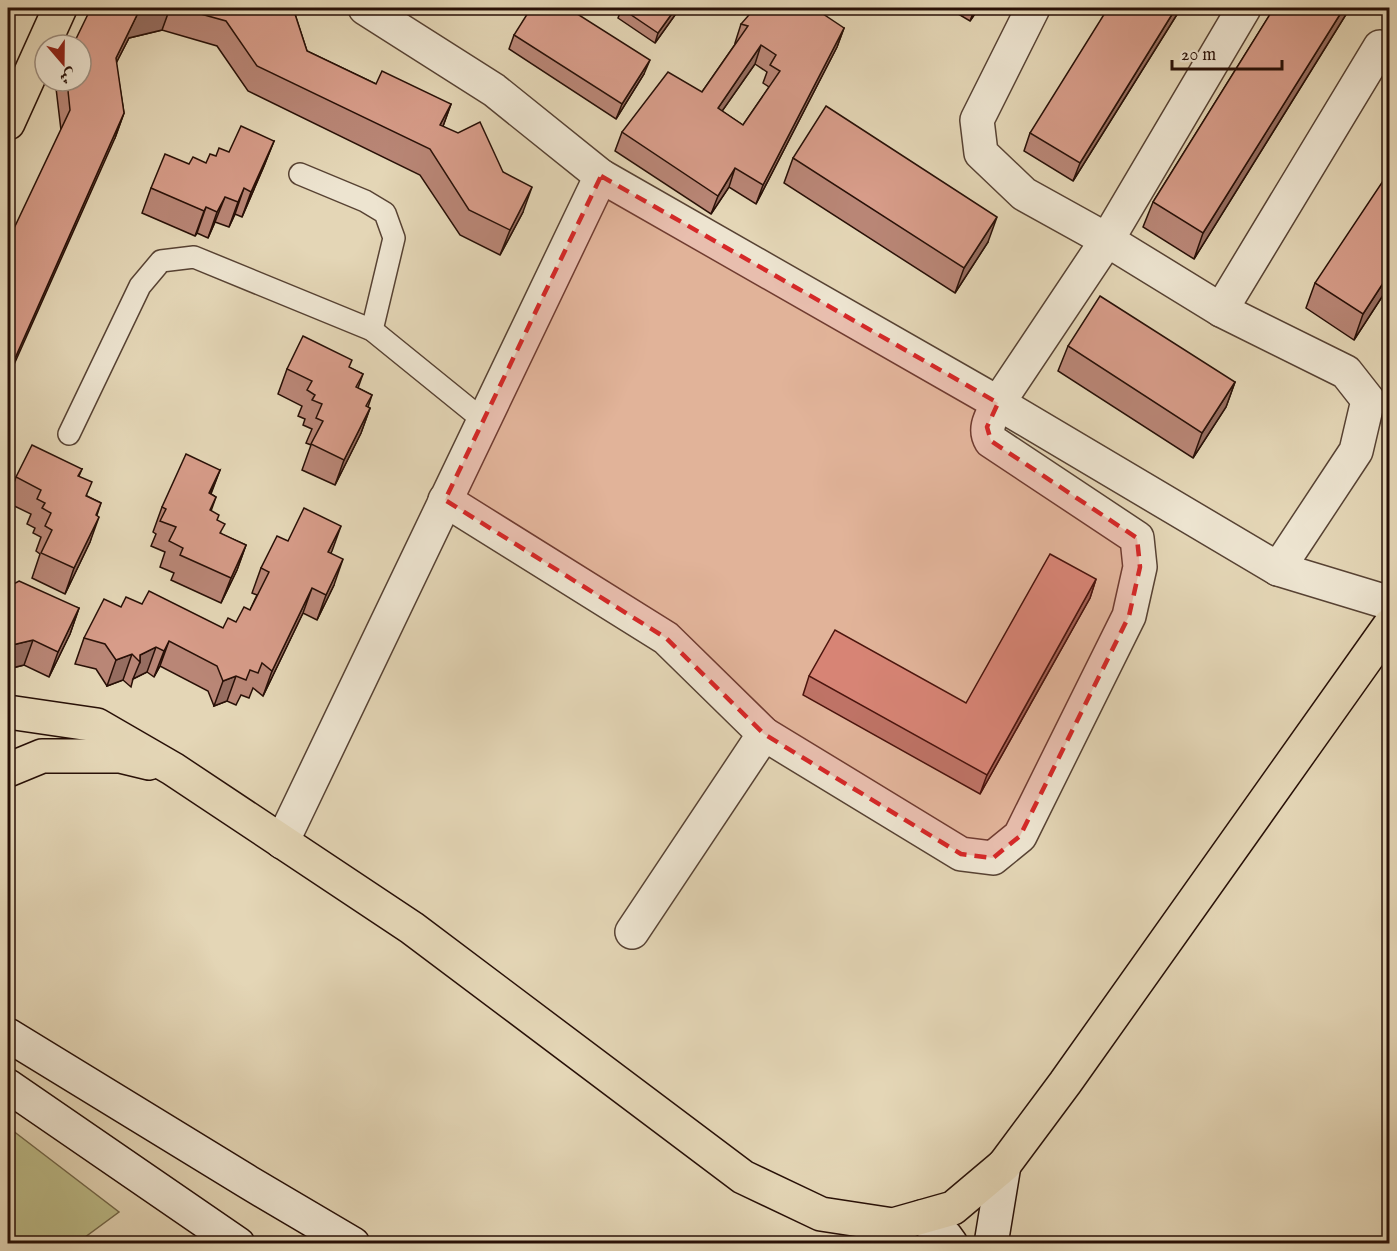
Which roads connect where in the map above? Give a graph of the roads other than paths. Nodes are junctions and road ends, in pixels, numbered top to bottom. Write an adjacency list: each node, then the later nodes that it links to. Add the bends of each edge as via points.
1 (60, 8): 6 (main road)
2 (365, 8): 8 (street, via 494,90)
3 (1033, 8): 9 (street, via 976,120 981,153 1024,194)
4 (1244, 8): 9 (street)
5 (1380, 47): 10 (street)
6 (8, 123)
7 (300, 174): 11 (lane, via 385,213 394,238)
8 (601, 176): 12 (street); 13 (street)
9 (1107, 240): 10 (street); 12 (street)
10 (1221, 310): 16 (street, via 1346,372 1368,400 1356,451)
11 (372, 330): 13 (lane); 14 (lane, via 194,257 160,261 140,286)
12 (998, 402): 16 (street); 20 (street, via 987,427 991,441 1137,538 1140,567 1129,616 1020,836 993,858 961,854)
13 (483, 420): 15 (street)
14 (69, 434)
15 (445, 500): 20 (street, via 666,638); 23 (street)
16 (1278, 569): 17 (street)
17 (1389, 603)
18 (1389, 625): 27 (main road)
19 (8, 712): 21 (main road, via 97,725)
20 (764, 734): 24 (street)
21 (172, 769): 22 (main road, via 120,756 42,756); 23 (main road)
22 (8, 770)
23 (282, 842): 28 (main road, via 412,928 743,1177 820,1214 893,1225)
24 (632, 932)
25 (8, 1035): 30 (street)
26 (8, 1086): 29 (street)
27 (1004, 1165): 28 (main road, via 953,1208); 32 (street)
28 (922, 1217): 31 (street)
29 (238, 1244)
30 (353, 1244)
31 (951, 1244)
32 (991, 1244)

